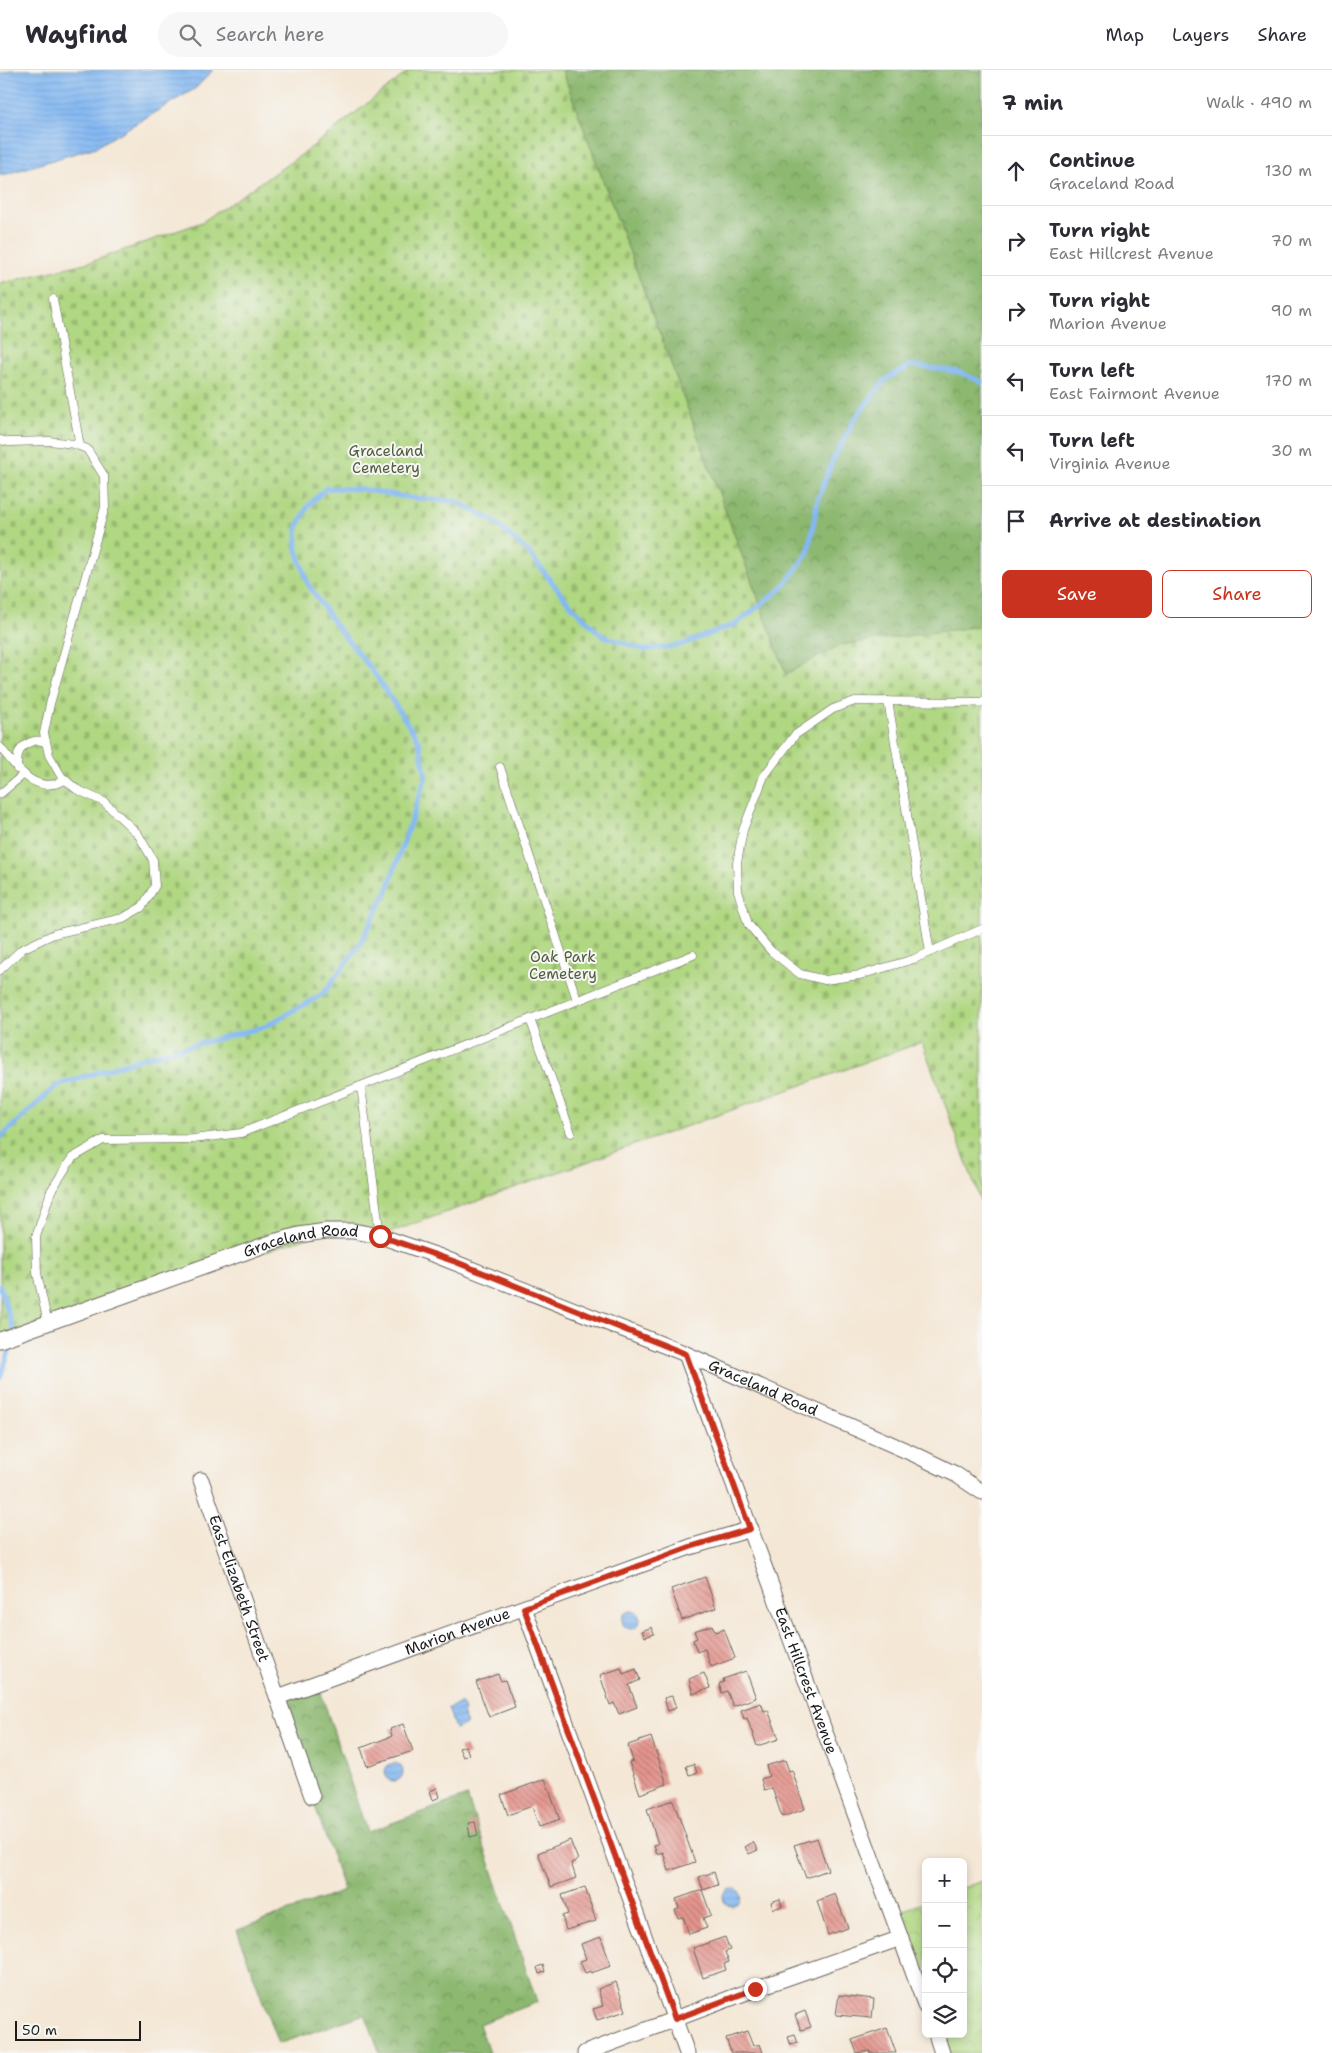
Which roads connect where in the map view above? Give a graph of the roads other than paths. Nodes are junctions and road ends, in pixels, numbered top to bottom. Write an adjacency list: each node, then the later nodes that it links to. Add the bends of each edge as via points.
1 (53, 299): 3 (lane)
2 (0, 440): 3 (lane, via 49,441)
3 (80, 446): 6 (lane, via 87,449 104,476 105,507 50,704 44,733)
4 (888, 702): 5 (lane); 14 (lane); 14 (lane, via 855,701 833,709 795,735 764,776 743,830 737,863 738,891 748,924 771,951 800,974 825,980 860,975)
5 (982, 702)
6 (46, 743): 9 (lane, via 34,740 26,745 19,752); 11 (lane, via 49,755)
7 (0, 747): 9 (lane)
8 (500, 767): 17 (lane)
9 (17, 769): 10 (lane)
10 (24, 774): 11 (lane, via 46,786); 12 (lane)
11 (65, 780): 16 (lane, via 104,802 138,834 152,860 155,886 142,907 123,918 54,934 22,949)
12 (0, 794)
13 (982, 929): 14 (lane)
14 (930, 952)
15 (693, 955): 17 (lane)
16 (0, 970)
17 (577, 1000): 18 (lane)
18 (530, 1019): 19 (lane); 20 (lane)
19 (361, 1086): 21 (lane); 22 (lane, via 241,1133 194,1139 103,1140 72,1158 51,1191 36,1237 37,1273)
20 (571, 1134)
21 (380, 1236): 22 (street, Graceland Road, via 353,1231 299,1235); 24 (street, Graceland Road, via 456,1262)
22 (48, 1324): 23 (street, Graceland Road)
23 (0, 1340)
24 (686, 1354): 26 (street, Graceland Road, via 916,1455); 27 (street, East Hillcrest Avenue)
25 (201, 1480): 29 (street, East Elizabeth Street)
26 (982, 1492)
27 (750, 1529): 28 (street, Marion Avenue, via 690,1547); 31 (street, East Hillcrest Avenue)
28 (524, 1608): 29 (street, Marion Avenue); 33 (street)
29 (278, 1697): 30 (street, East Elizabeth Street)
30 (312, 1796)
31 (901, 1938): 32 (street, East Hillcrest Avenue); 33 (street)
32 (922, 1996)
33 (675, 2019): 35 (street); 36 (street)
34 (937, 2038): 37 (street)
35 (585, 2053)
36 (687, 2053)
37 (942, 2053)

